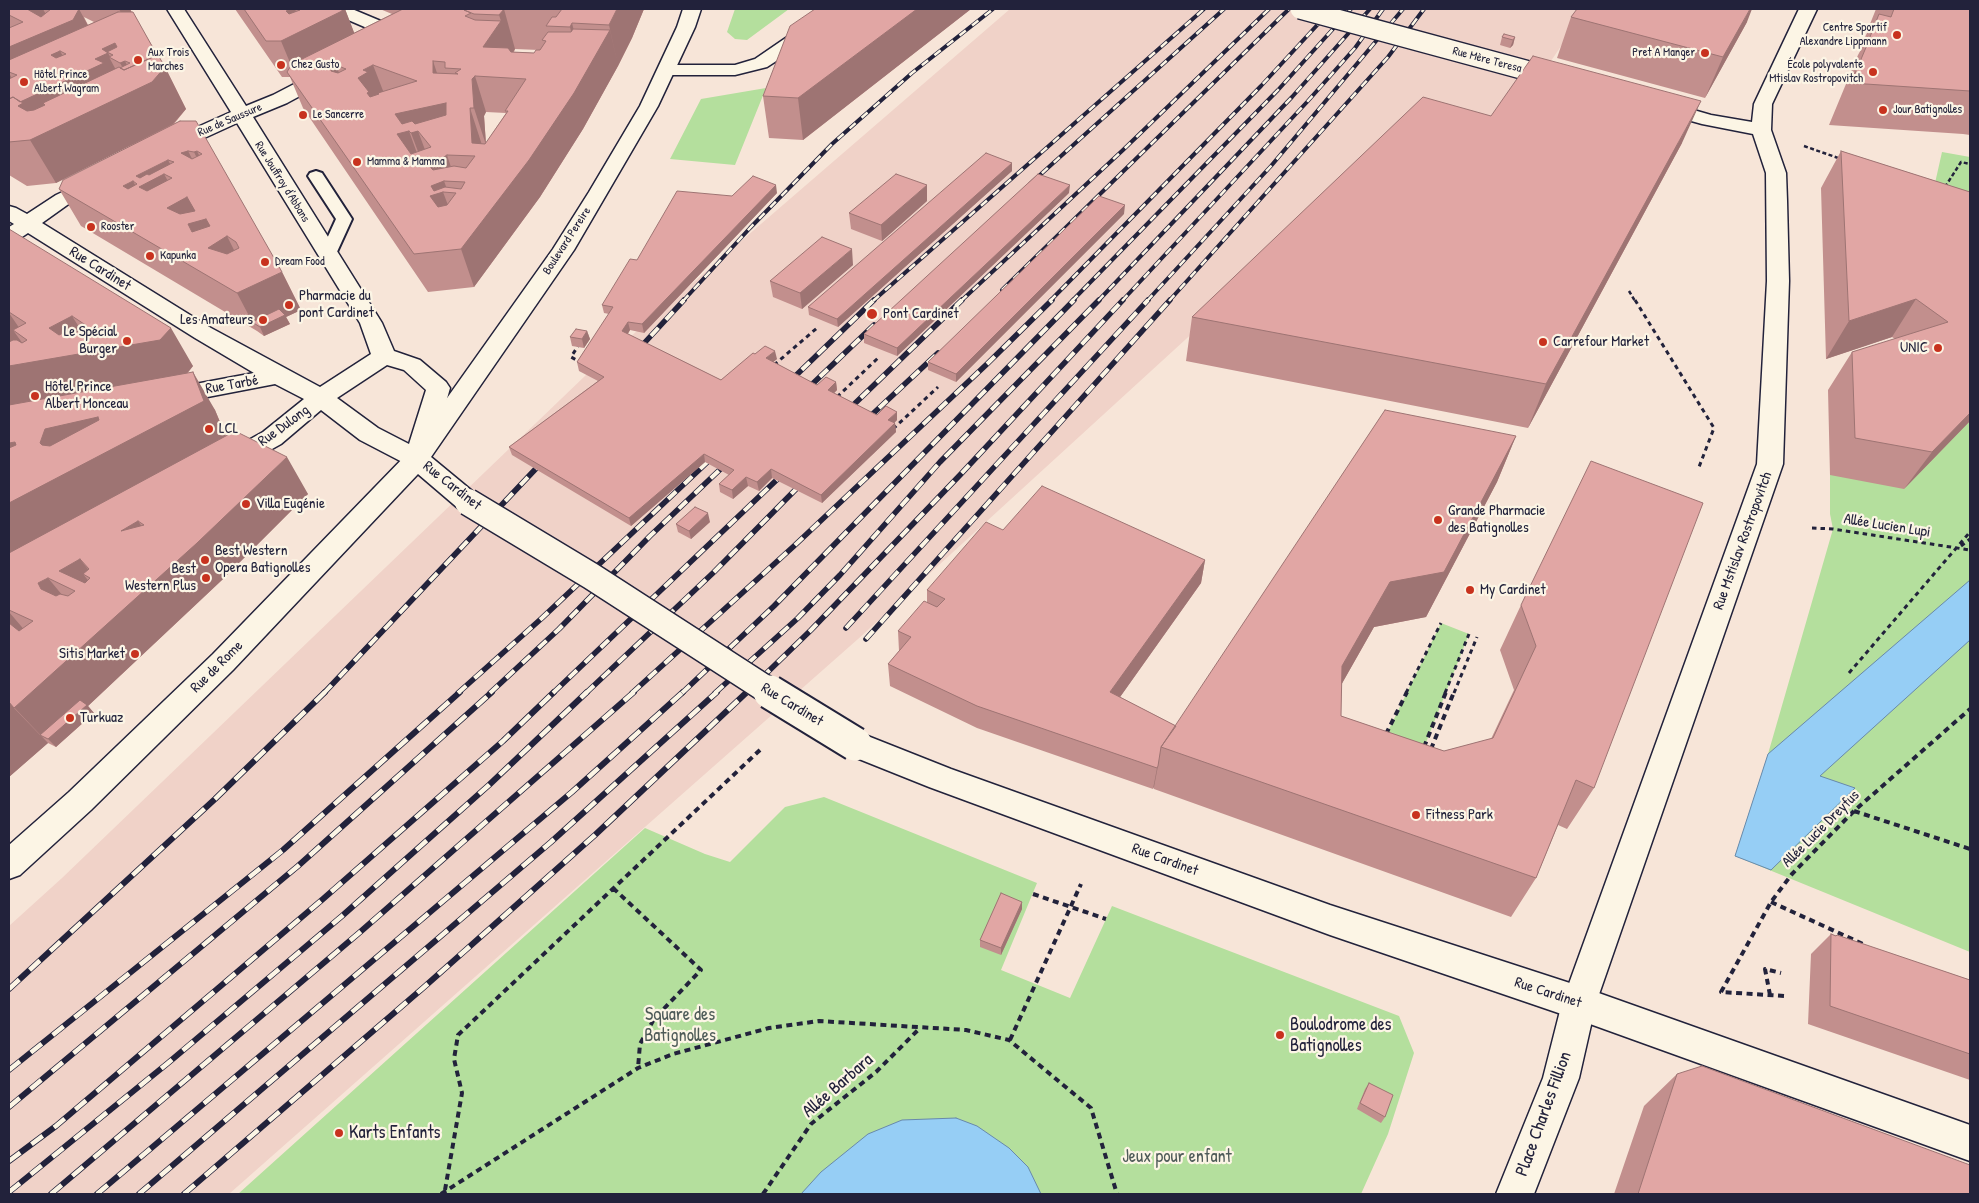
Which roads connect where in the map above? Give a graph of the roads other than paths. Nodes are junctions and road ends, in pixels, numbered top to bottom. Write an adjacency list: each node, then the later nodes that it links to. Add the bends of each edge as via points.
1 (176, 9): 14 (street, Rue Jouffroy d'Abbans)
2 (338, 9): 8 (street)
3 (692, 9): 11 (street, Boulevard Pereire)
4 (840, 9): 11 (street, via 761,63 735,70)
5 (1300, 9): 12 (street, Rue Mère Teresa, bridge)
6 (1808, 9): 15 (street, Rue Mstislav Rostropovitch, via 1763,104)
7 (419, 27): 8 (street)
8 (401, 36): 9 (street)
9 (384, 45)
10 (342, 67): 14 (street, Rue de Saussure)
11 (667, 70): 25 (street, Boulevard Pereire, via 563,250)
12 (1560, 80)
13 (1642, 101): 15 (street)
14 (241, 115): 16 (street, Rue de Saussure); 20 (street, Rue Jouffroy d'Abbans)
15 (1761, 130): 28 (street, Rue Mstislav Rostropovitch, via 1777,182 1778,281 1770,464)
16 (149, 157)
17 (114, 174): 19 (street)
18 (316, 176): 20 (lane, via 344,219)
19 (15, 224): 22 (street, Rue Cardinet)
20 (328, 254): 21 (street, Rue Jouffroy d'Abbans, via 371,322)
21 (384, 356): 23 (street); 25 (street, via 412,365 438,388)
22 (278, 376): 23 (street, Rue Cardinet); 24 (street, Rue Tarbé)
23 (321, 398): 25 (street, via 369,434); 26 (street, Rue Dulong, via 272,438)
24 (145, 400)
25 (418, 459): 27 (street, Rue de Rome, via 224,662); 28 (street, Rue Cardinet, bridge, via 468,502 855,744 1321,917)
26 (210, 472)
27 (9, 865)
28 (1579, 1003): 29 (street, Rue Cardinet); 30 (street, Place Charles Fillion, via 1561,1078)
29 (1970, 1143)
30 (1515, 1194)

